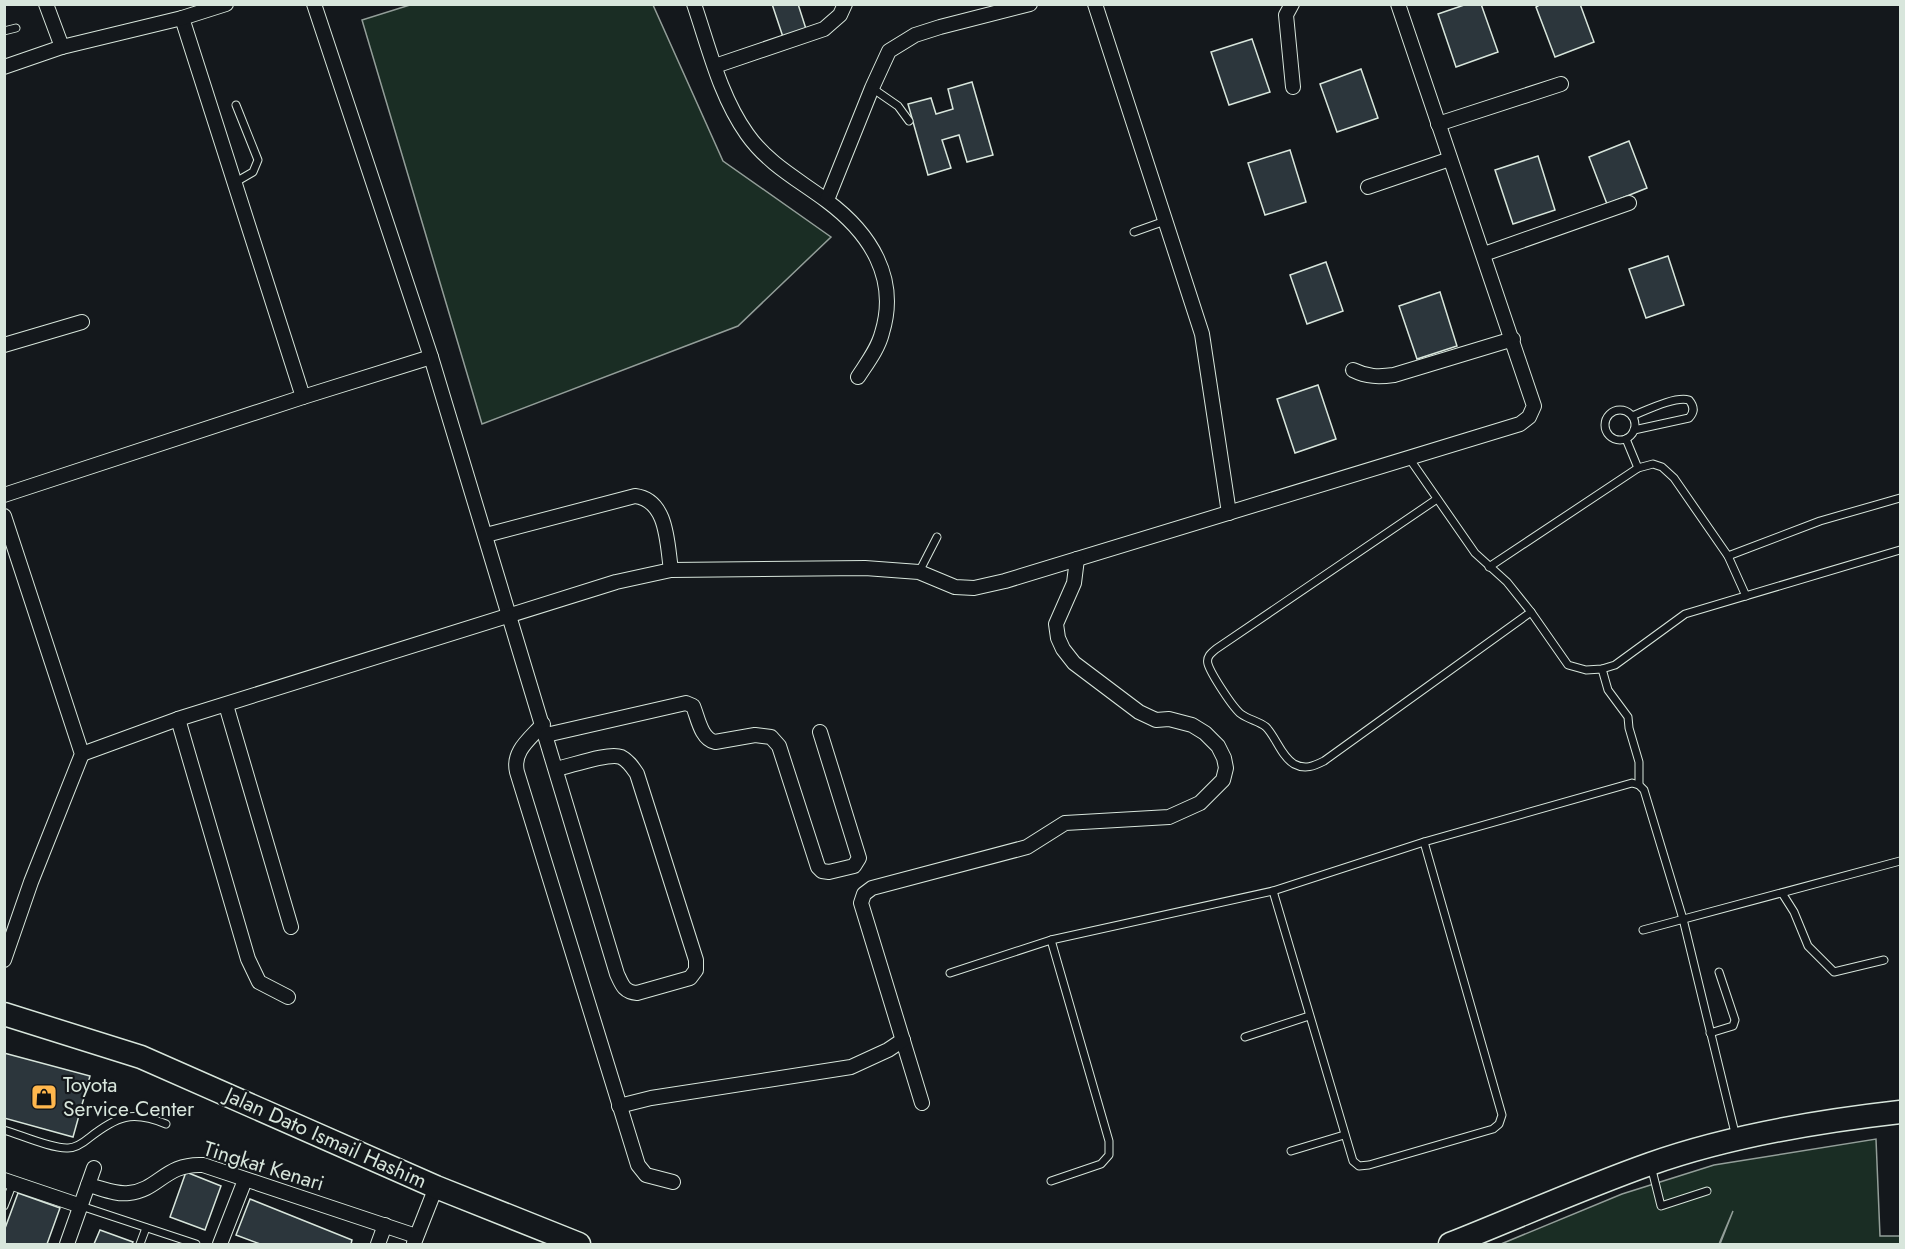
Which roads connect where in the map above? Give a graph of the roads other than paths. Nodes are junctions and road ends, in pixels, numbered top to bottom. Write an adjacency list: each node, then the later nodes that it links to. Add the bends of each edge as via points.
1 (46, 4): 13 (street)
2 (226, 4): 10 (street)
3 (314, 4): 33 (street)
4 (694, 4): 14 (street)
5 (845, 4): 14 (street, via 840,15 824,29)
6 (1030, 4): 18 (street, via 915,35 889,51)
7 (1095, 4): 27 (street)
8 (1292, 4): 17 (street, via 1286,15)
9 (1398, 4): 21 (street)
10 (182, 18): 13 (street); 23 (street)
11 (16, 28): 12 (lane)
12 (4, 31)
13 (62, 47): 15 (street)
14 (715, 66): 25 (street, via 727,103 748,136 769,159)
15 (4, 67)
16 (1561, 84): 21 (street)
17 (1293, 87)
18 (872, 88): 20 (lane, via 898,106); 25 (street)
19 (236, 105): 23 (lane, via 258,160 253,172)
20 (909, 121)
21 (1438, 124): 22 (street)
22 (1450, 159): 24 (street); 29 (street)
23 (234, 183): 36 (street)
24 (1368, 187)
25 (827, 201): 35 (street, via 865,236 881,265 888,302 882,334)
26 (1629, 203): 29 (street)
27 (1165, 221): 28 (lane); 45 (street, via 1202,334)
28 (1134, 232)
29 (1484, 254): 31 (street)
30 (82, 322): 32 (street)
31 (1513, 339): 34 (street, via 1394,375 1371,376); 40 (street, via 1534,406 1529,417 1520,424)
32 (4, 345)
33 (431, 357): 36 (street); 47 (street)
34 (1353, 370)
35 (858, 377)
36 (303, 397): 42 (street)
37 (1632, 416): 38 (lane); 38 (lane, via 1685,398 1694,409 1689,418); 39 (lane, via 1624,410 1615,411 1608,416 1605,426 1609,435)
38 (1634, 430): 39 (lane)
39 (1626, 440): 41 (lane)
40 (1409, 458): 44 (lane); 45 (street)
41 (1638, 468): 50 (lane, via 1653,464 1674,478); 52 (lane)
42 (4, 495)
43 (1900, 498): 50 (lane, via 1820,521)
44 (1437, 499): 52 (lane); 56 (lane, via 1209,656 1212,672 1234,706 1267,728 1293,763 1312,767)
45 (1229, 513): 51 (street)
46 (4, 516): 63 (street)
47 (486, 535): 53 (street, via 635,496 645,497 654,504 664,525); 57 (street)
48 (937, 537): 54 (lane)
49 (1900, 550): 55 (lane)
50 (1728, 556): 55 (lane)
51 (1077, 559): 54 (street, via 974,588 955,587); 83 (street, via 1074,583 1056,624 1063,649 1074,663 1139,712 1156,720 1192,725 1205,733 1224,758 1223,780 1200,803 1168,817 1065,823 1027,847 872,888 864,894 861,903)
52 (1489, 567): 56 (lane, via 1508,582)
53 (671, 570): 54 (street, via 865,568); 57 (street, via 616,582)
54 (919, 572)
55 (1746, 596): 58 (lane, via 1685,614 1616,665)
56 (1532, 612): 58 (lane, via 1568,665)
57 (509, 615): 59 (street); 61 (street)
58 (1602, 669): 65 (lane, via 1608,690 1628,717 1639,762)
59 (226, 705): 60 (street); 71 (street)
60 (178, 719): 63 (street); 78 (street, via 248,958 259,982)
61 (545, 730): 62 (street, via 686,703 693,706 709,741 755,735 771,737 778,746 818,867 829,872 854,866 860,858); 64 (street); 85 (street, via 517,755 515,763)
62 (820, 732)
63 (82, 754): 74 (street)
64 (556, 769): 64 (street, via 623,989 637,993 690,978 696,970 696,960 637,774 630,763 610,757)
65 (1639, 785): 66 (lane, via 1632,783); 70 (lane, via 1644,790)
66 (1424, 842): 68 (lane); 89 (lane, via 1502,1115 1493,1129 1369,1165 1359,1166 1353,1161)
67 (1900, 861): 69 (lane)
68 (1273, 891): 73 (lane); 80 (lane)
69 (1782, 893): 70 (lane); 75 (lane, via 1808,946 1834,972)
70 (1683, 919): 72 (lane); 81 (lane)
71 (291, 927)
72 (1644, 930)
73 (1051, 940): 77 (lane); 95 (lane, via 1109,1155 1101,1164)
74 (4, 960)
75 (1884, 960)
76 (1719, 972): 81 (lane, via 1736,1020 1733,1026)
77 (950, 973)
78 (288, 997)
79 (4, 1014): 99 (main road, Jalan Dato Ismail Hashim, via 141,1057)
80 (1309, 1016): 82 (lane); 89 (lane)
81 (1710, 1033): 90 (lane)
82 (1245, 1037)
83 (903, 1040): 84 (street); 85 (street, via 851,1066)
84 (922, 1103)
85 (620, 1106): 97 (street, via 638,1165 646,1175)
86 (1900, 1112): 90 (main road)
87 (166, 1124): 88 (lane, via 141,1116 117,1118 80,1145 69,1148)
88 (4, 1131)
89 (1344, 1135): 91 (lane)
90 (1737, 1139): 92 (main road)
91 (1291, 1151)
92 (1651, 1164): 100 (lane, via 1661,1206); 112 (main road)
93 (94, 1168): 98 (street)
94 (245, 1180): 98 (street, Tingkat Kenari, via 192,1164 177,1167 143,1190 129,1194); 103 (street, Tingkat Kenari); 109 (street)
95 (1052, 1181)
96 (9, 1182): 101 (lane); 102 (street)
97 (673, 1182)
98 (88, 1185): 102 (street)
99 (436, 1187): 105 (street); 111 (main road, Jalan Dato Ismail Hashim)
100 (1707, 1191)
101 (4, 1206)
102 (81, 1206): 104 (lane); 106 (street)
103 (386, 1226): 105 (street, Tingkat Kenari); 110 (street)
104 (146, 1228): 107 (lane); 108 (lane)
105 (416, 1242)
106 (67, 1245)
107 (140, 1245)
108 (196, 1245)
109 (220, 1245)
110 (378, 1245)
111 (579, 1245)
112 (1450, 1245)

